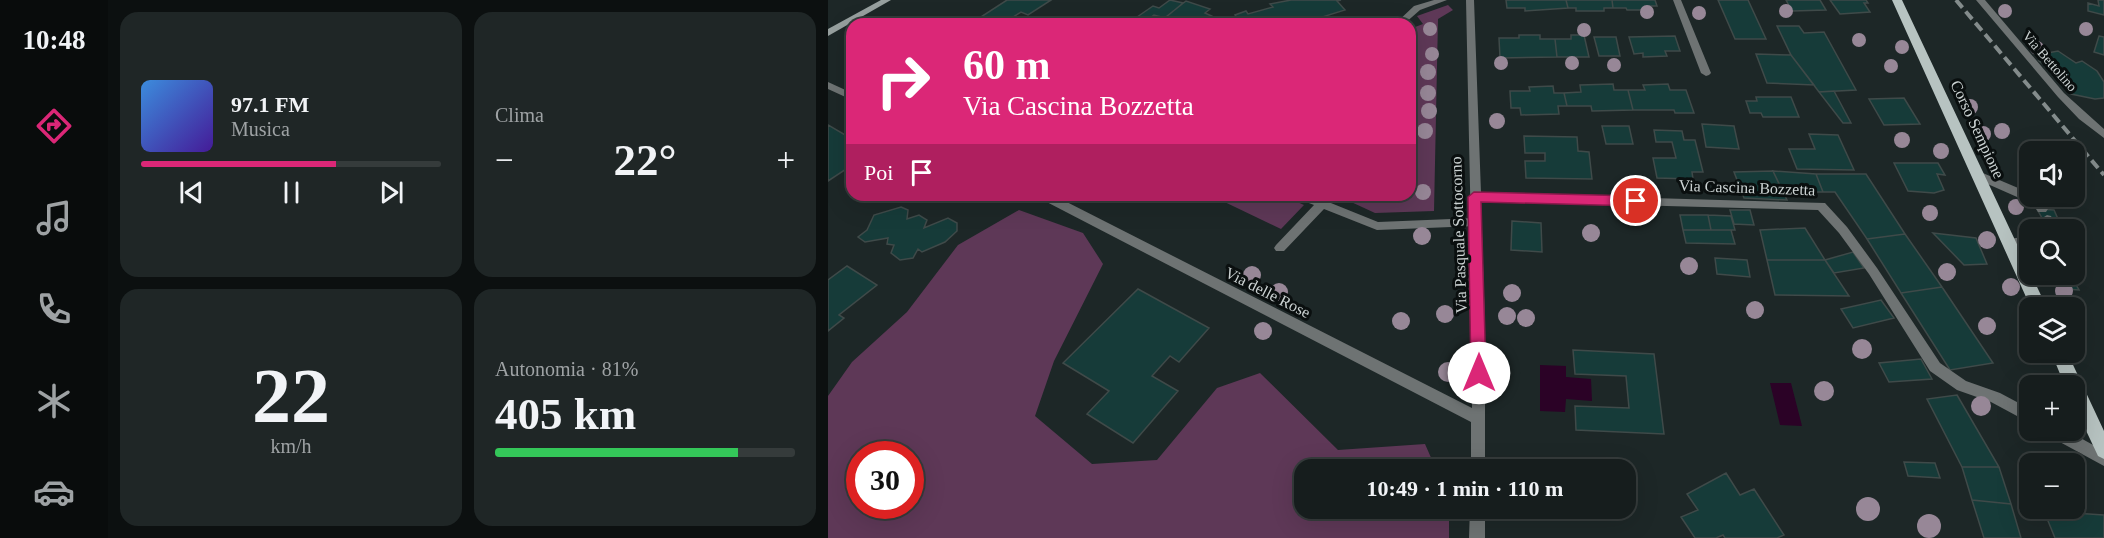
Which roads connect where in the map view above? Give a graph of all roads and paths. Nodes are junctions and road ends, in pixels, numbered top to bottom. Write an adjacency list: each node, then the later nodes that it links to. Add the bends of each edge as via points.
1 (887, 0): 7 (street)
2 (1443, 0): 8 (street, via 1417,8)
3 (1470, 0): 16 (street, Via Pasquale Sottocorno)
4 (1677, 0): 11 (street)
5 (1897, 0): 15 (main road, Corso Sempione)
6 (1980, 0): 14 (street, Via Bettolino, via 2061,95)
7 (855, 18)
8 (1406, 18)
9 (846, 23): 10 (street)
10 (828, 33)
11 (1706, 74)
12 (828, 85): 13 (street)
13 (846, 94)
14 (2104, 134)
15 (1978, 175): 20 (street, via 2037,201); 23 (main road, Corso Sempione)
16 (1474, 197): 21 (street, Via Pasquale Sottocorno); 27 (street, Via Cascina Bozzetta, via 1821,206 1844,230 1935,367 1962,386 1995,397)
17 (1055, 201): 28 (street, Via delle Rose)
18 (1313, 201): 19 (street)
19 (1321, 205): 21 (street, via 1377,226); 24 (street)
20 (2047, 219)
21 (1476, 222): 28 (street, Via Pasquale Sottocorno)
22 (2019, 242): 23 (street)
23 (2009, 244): 25 (main road, Corso Sempione)
24 (1280, 248)
25 (2033, 297)
26 (2085, 409): 30 (main road)
27 (2019, 411)
28 (1479, 419): 31 (street, Via Pasquale Sottocorno)
29 (2072, 441): 32 (street)
30 (2104, 450)
31 (1478, 459)
32 (2104, 459)
33 (1478, 519): 34 (street)
34 (1478, 538)

